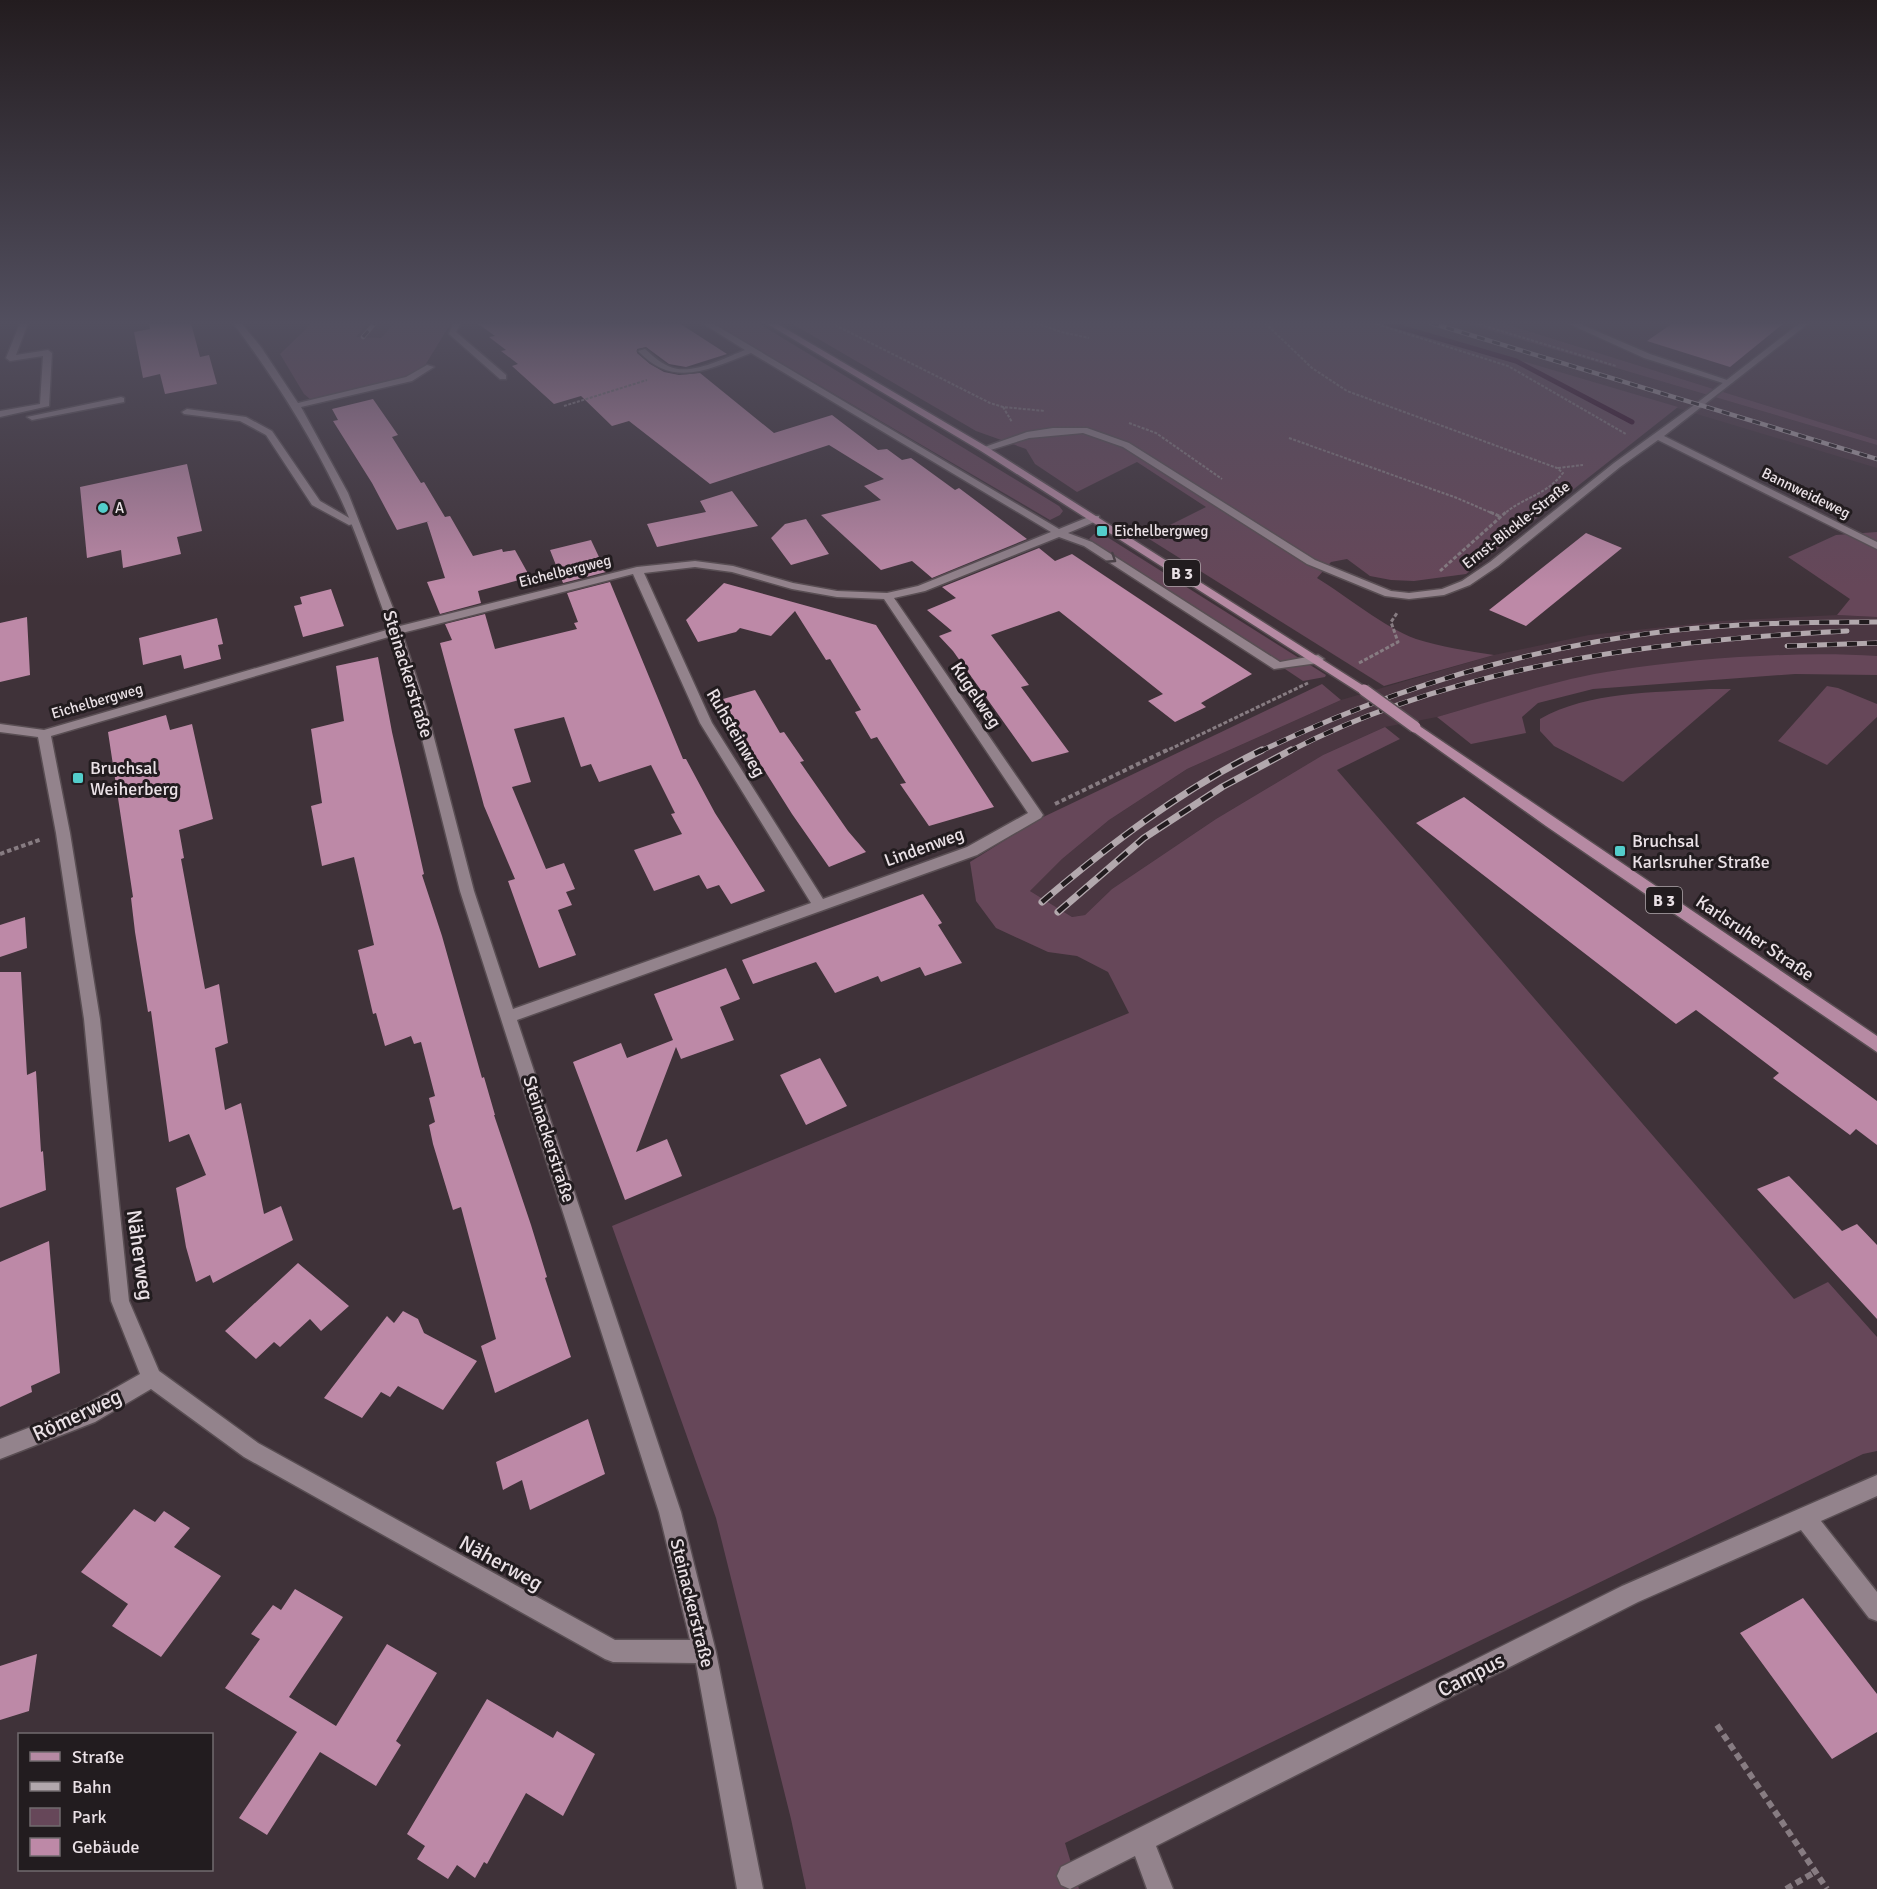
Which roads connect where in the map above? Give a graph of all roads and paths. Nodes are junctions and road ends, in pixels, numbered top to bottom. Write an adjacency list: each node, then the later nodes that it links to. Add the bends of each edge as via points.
1 (16, 411): 10 (street)
2 (62, 411): 11 (street)
3 (299, 411): 18 (street, Steinackerstraße, via 343,493)
4 (855, 411): 19 (street)
5 (920, 411): 15 (main road, B 3)
6 (1404, 411): 16 (path, via 1563,473 1552,487 1512,507)
7 (1586, 411): 14 (path)
8 (1690, 411): 12 (street, Ernst-Blickle-Straße)
9 (187, 412): 18 (street, via 243,419 269,433 316,503)
10 (0, 414)
11 (0, 423)
12 (1657, 436): 14 (street, Ernst-Blickle-Straße); 20 (street, Bannweideweg)
13 (1289, 438): 16 (path)
14 (1645, 445): 22 (street, Ernst-Blickle-Straße, via 1494,564 1466,583)
15 (984, 449): 17 (main road, B 3); 24 (street, Ernst-Blickle-Straße, via 1053,431 1084,430 1105,437 1150,459 1311,562 1389,594)
16 (1501, 517): 22 (path, via 1440,570)
17 (1095, 518): 19 (street, Eichelbergweg); 26 (main road, B 3)
18 (353, 523): 25 (street, Steinackerstraße)
19 (1059, 533): 23 (street, Eichelbergweg, via 921,589); 26 (street, one-way to 26, via 1088,543 1278,666)
20 (1877, 546)
21 (637, 570): 23 (street, Eichelbergweg, via 695,564 837,594); 25 (street, Eichelbergweg); 33 (street, Ruhsteinweg, via 706,723)
22 (1443, 592): 24 (street, Ernst-Blickle-Straße)
23 (887, 596): 30 (street, Kugelweg)
24 (1409, 596): 27 (path, via 1391,622 1398,642)
25 (396, 631): 29 (street, Eichelbergweg); 34 (street, Steinackerstraße, via 420,707 467,891)
26 (1318, 659): 27 (main road, B 3)
27 (1338, 672): 30 (path); 35 (main road, Karlsruher Straße / B 3, bridge)
28 (0, 728): 29 (street)
29 (44, 734): 31 (street, Näherweg)
30 (1036, 815): 33 (street, Lindenweg, via 972,851)
31 (63, 833): 32 (path); 36 (street, Näherweg, via 92,1019 120,1300)
32 (0, 854)
33 (819, 906): 34 (street, Lindenweg)
34 (508, 1017): 41 (street, Steinackerstraße, via 670,1512)
35 (1877, 1046)
36 (152, 1378): 37 (street, Römerweg, via 88,1415); 41 (street, Näherweg, via 251,1450 613,1651)
37 (0, 1449)
38 (1877, 1485): 39 (street, Campus)
39 (1805, 1518): 40 (street); 43 (street, Campus, via 1630,1594)
40 (1877, 1611)
41 (705, 1652): 46 (street, Steinackerstraße)
42 (1717, 1725): 44 (path)
43 (1142, 1842): 45 (street, Campus); 47 (street)
44 (1815, 1872): 48 (path); 49 (path)
45 (1070, 1876)
46 (750, 1889)
47 (1160, 1889)
48 (1786, 1889)
49 (1827, 1889)

